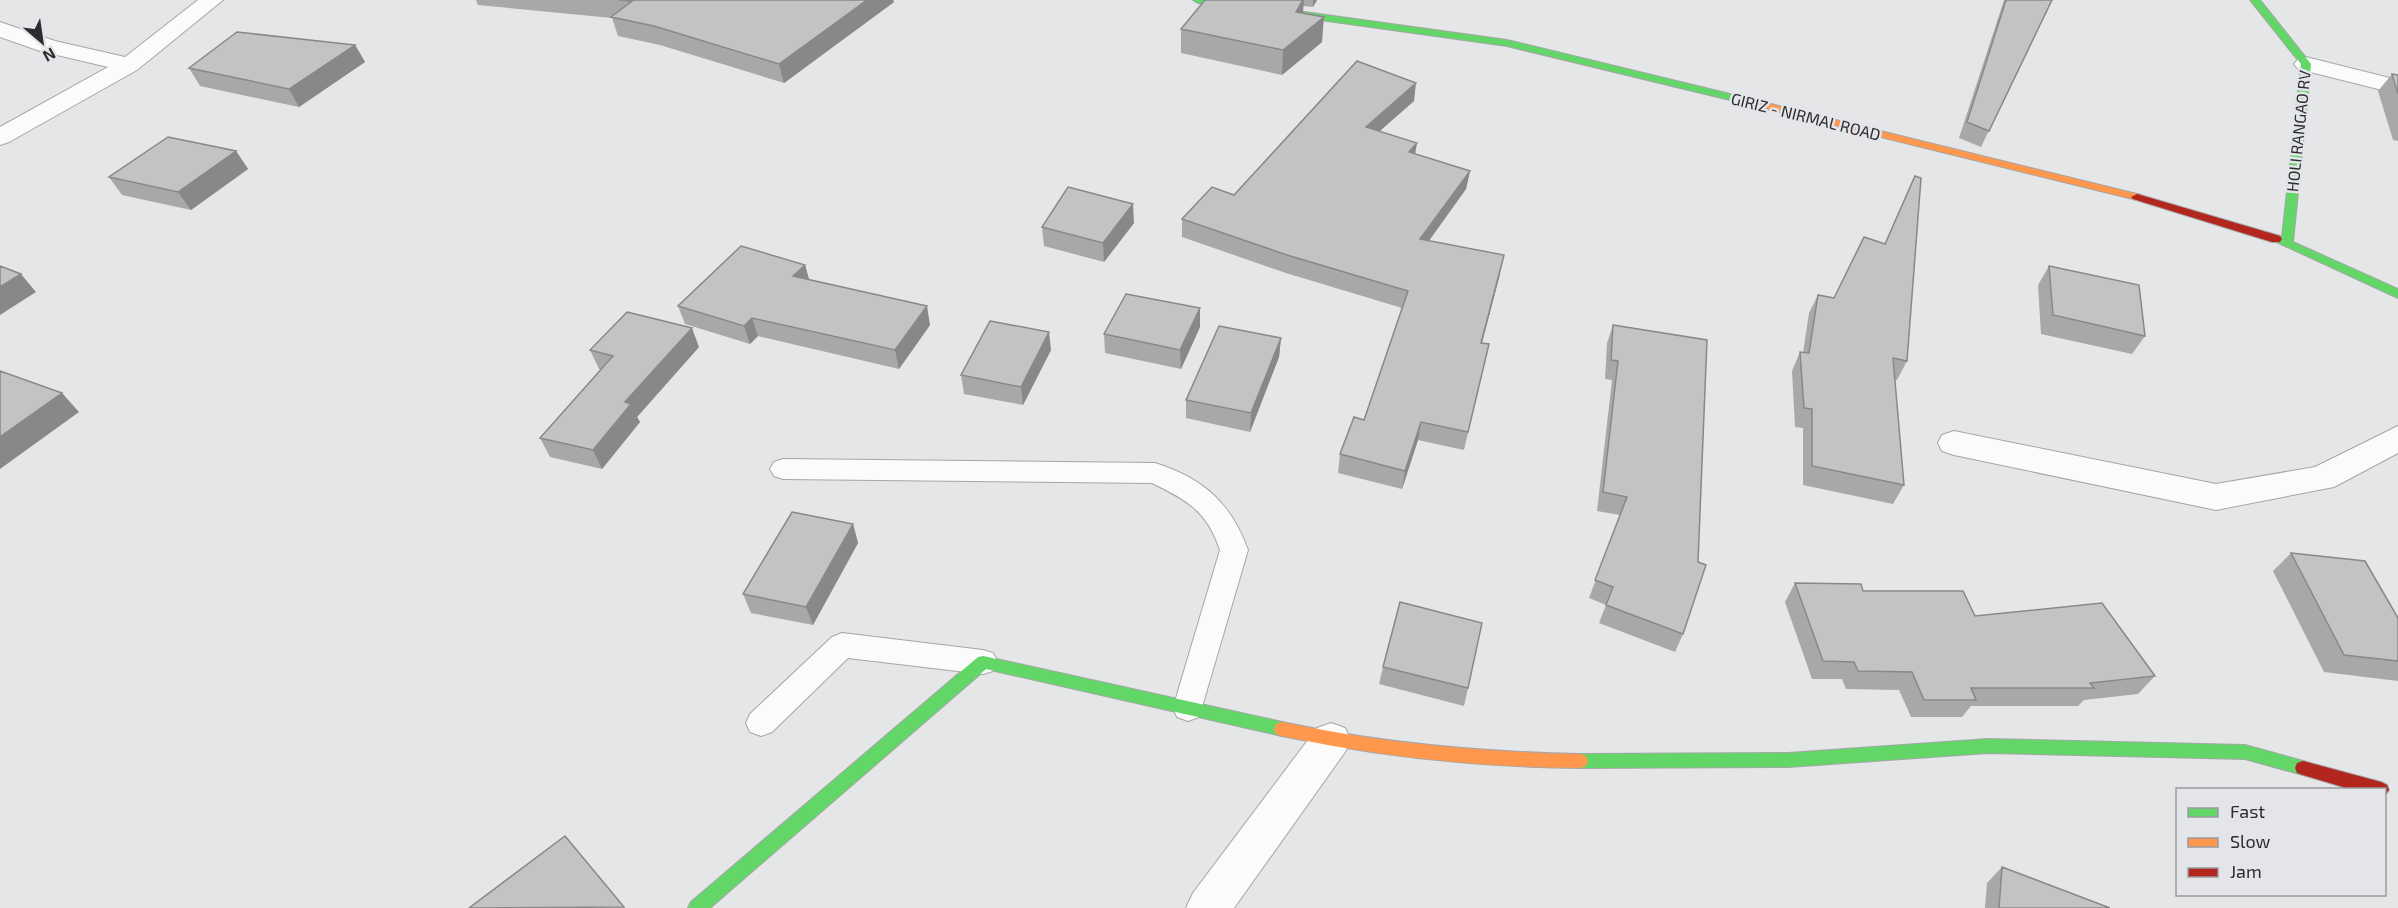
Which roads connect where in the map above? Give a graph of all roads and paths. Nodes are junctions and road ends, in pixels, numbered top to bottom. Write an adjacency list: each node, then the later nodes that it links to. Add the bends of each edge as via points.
1 (212, 0): 6 (street)
2 (1198, 0): 9 (street, GIRIZ - NIRMAL ROAD, via 1507,44 2168,205)
3 (2256, 0): 5 (street, HOLI RANGAO RV)
4 (0, 29): 6 (street, via 48,46)
5 (2306, 64): 7 (street); 9 (street, HOLI RANGAO RV)
6 (129, 65): 8 (street)
7 (2398, 87)
8 (0, 137)
9 (2287, 242): 10 (street, GIRIZ - NIRMAL ROAD)
10 (2398, 294)
11 (2398, 438): 12 (street, via 2322,478 2216,497)
12 (1954, 443)
13 (783, 469): 15 (lane, via 1155,473 1200,494 1227,528 1234,550)
14 (983, 662): 15 (street); 16 (lane, via 842,645); 19 (street)
15 (1188, 708): 17 (street)
16 (761, 723)
17 (1331, 740): 18 (street, via 1503,761 1788,760 1988,746 2245,752); 20 (street)
18 (2376, 788)
19 (697, 908)
20 (1208, 908)

